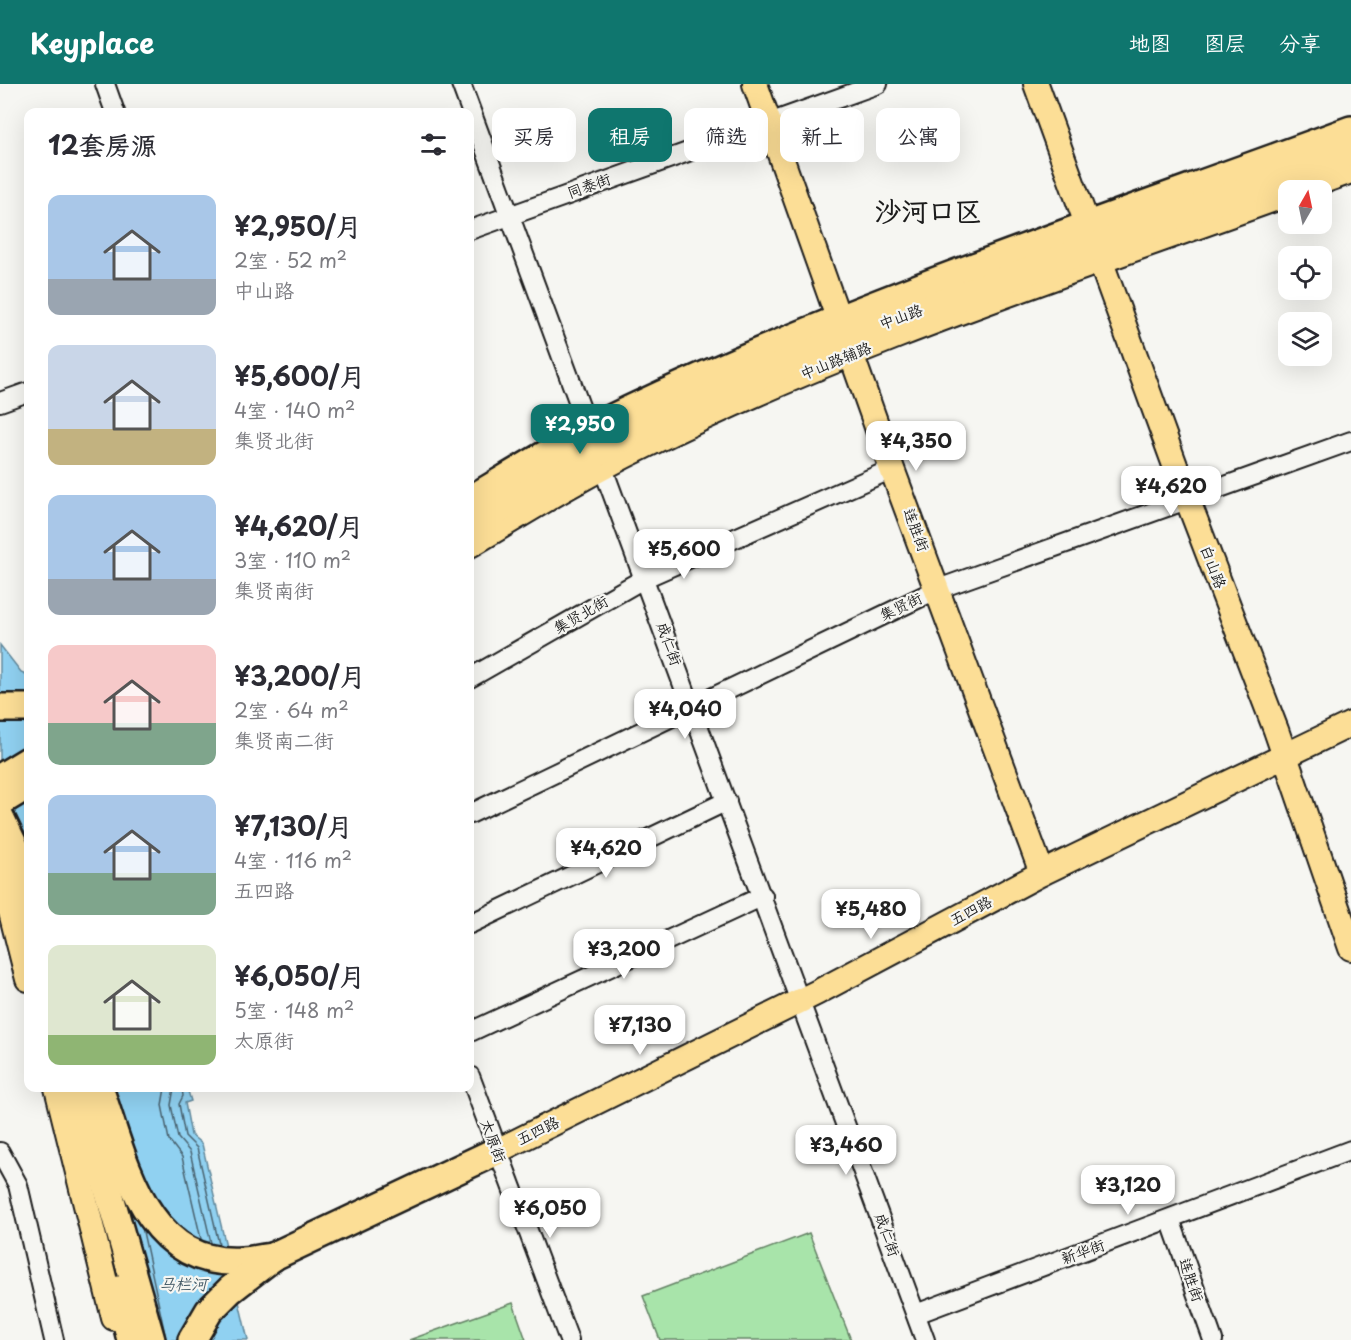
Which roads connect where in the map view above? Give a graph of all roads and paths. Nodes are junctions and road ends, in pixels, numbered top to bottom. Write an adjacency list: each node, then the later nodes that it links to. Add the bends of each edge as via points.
1 (105, 84): 6 (street)
2 (461, 84): 7 (street, 成仁街)
3 (755, 84): 9 (main road, 连胜街)
4 (878, 84): 9 (street, 同泰街)
5 (1036, 84): 17 (main road, 白山路)
6 (114, 108)
7 (470, 108)
8 (474, 118): 15 (street, 成仁街)
9 (769, 123): 15 (street, 同泰街); 18 (main road, 连胜街)
10 (1351, 130): 17 (highway, 中山路)
11 (1351, 151): 17 (highway, 中山路)
12 (1351, 171): 13 (main road)
13 (1326, 180)
14 (1278, 197): 17 (main road, 中山路辅路)
15 (510, 214): 16 (street, 同泰街); 22 (street, 成仁街)
16 (474, 228)
17 (1094, 245): 18 (highway, 中山路); 18 (main road, 中山路辅路); 25 (main road, 白山路)
18 (845, 337): 22 (main road, 中山路辅路, via 644,446); 22 (highway, 中山路, via 627,411); 23 (main road, 连胜街)
19 (24, 393): 20 (street)
20 (0, 402)
21 (1351, 441): 25 (street, 集贤街)
22 (597, 450): 24 (highway, 中山路); 26 (highway, 中山路); 27 (main road, 中山路辅路); 28 (street, 成仁街)
23 (892, 469): 28 (street, 集贤北街); 29 (main road, 连胜街)
24 (474, 498)
25 (1188, 501): 29 (street, 集贤街); 35 (main road, 白山路)
26 (474, 524)
27 (474, 542)
28 (645, 578): 30 (street, 集贤北街); 31 (street, 成仁街)
29 (938, 589): 31 (street, 集贤街); 45 (main road, 连胜街)
30 (474, 676)
31 (692, 707): 39 (street, 成仁街); 41 (street, 集贤街)
32 (0, 708): 33 (highway)
33 (24, 708)
34 (1351, 724): 35 (main road, 五四路)
35 (1284, 756): 45 (main road, 五四路); 48 (main road, 白山路)
36 (24, 763): 37 (highway)
37 (0, 778)
38 (24, 787): 40 (highway)
39 (727, 801): 47 (street, 成仁街); 50 (street)
40 (0, 802)
41 (474, 812)
42 (0, 817): 44 (highway)
43 (0, 854): 49 (highway)
44 (24, 869)
45 (1042, 873): 53 (main road, 五四路)
46 (0, 885): 52 (main road)
47 (763, 896): 53 (street, 成仁街); 54 (street)
48 (1343, 906): 51 (main road, 白山路)
49 (24, 910)
50 (474, 922)
51 (1351, 948)
52 (24, 963)
53 (801, 1000): 60 (main road, 五四路); 65 (street, 成仁街)
54 (474, 1030)
55 (474, 1087): 60 (street, 太原街)
56 (58, 1092): 67 (main road)
57 (73, 1092): 68 (highway)
58 (80, 1092): 69 (highway)
59 (100, 1092): 64 (highway, via 137,1195 168,1236 186,1250 212,1259 240,1262)
60 (497, 1150): 64 (highway); 71 (street, 太原街)
61 (1351, 1150): 63 (street, 新华街)
62 (0, 1152): 66 (street, via 18,1185)
63 (1170, 1219): 65 (street, 新华街); 73 (street, 连胜街)
64 (274, 1256): 70 (highway, via 209,1311)
65 (915, 1314): 72 (street, 成仁街)
66 (54, 1340)
67 (119, 1340)
68 (131, 1340)
69 (152, 1340)
70 (192, 1340)
71 (569, 1340)
72 (925, 1340)
73 (1213, 1340)

